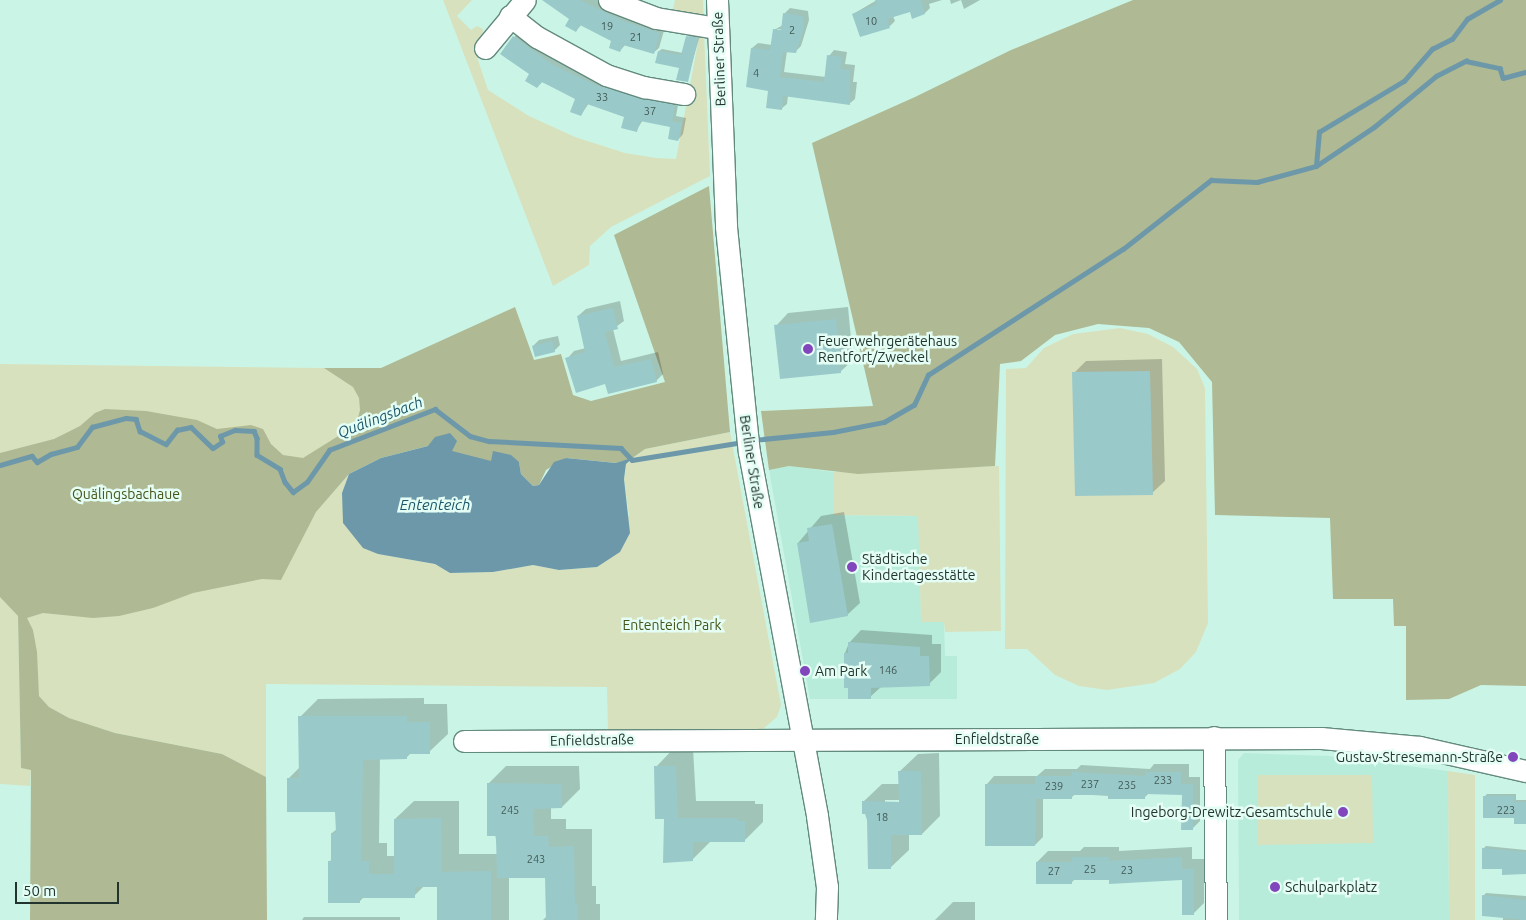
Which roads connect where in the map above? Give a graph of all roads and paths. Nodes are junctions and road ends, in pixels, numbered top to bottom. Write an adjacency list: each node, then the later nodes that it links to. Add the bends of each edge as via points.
1 (525, 0): 4 (street)
2 (609, 0): 5 (street, via 656,18)
3 (717, 0): 5 (street, Berliner Straße)
4 (510, 16): 6 (street); 7 (street, via 537,37 606,75 644,87)
5 (717, 28): 9 (street, Berliner Straße, via 726,227 749,452)
6 (485, 48)
7 (684, 94)
8 (1214, 737): 9 (street, Enfieldstraße); 11 (street, Enfieldstraße, via 1321,738 1396,744 1438,750); 13 (street)
9 (804, 740): 10 (street, Enfieldstraße); 12 (street, Berliner Straße, via 823,850)
10 (464, 741)
11 (1526, 771)
12 (826, 920)
13 (1216, 920)

